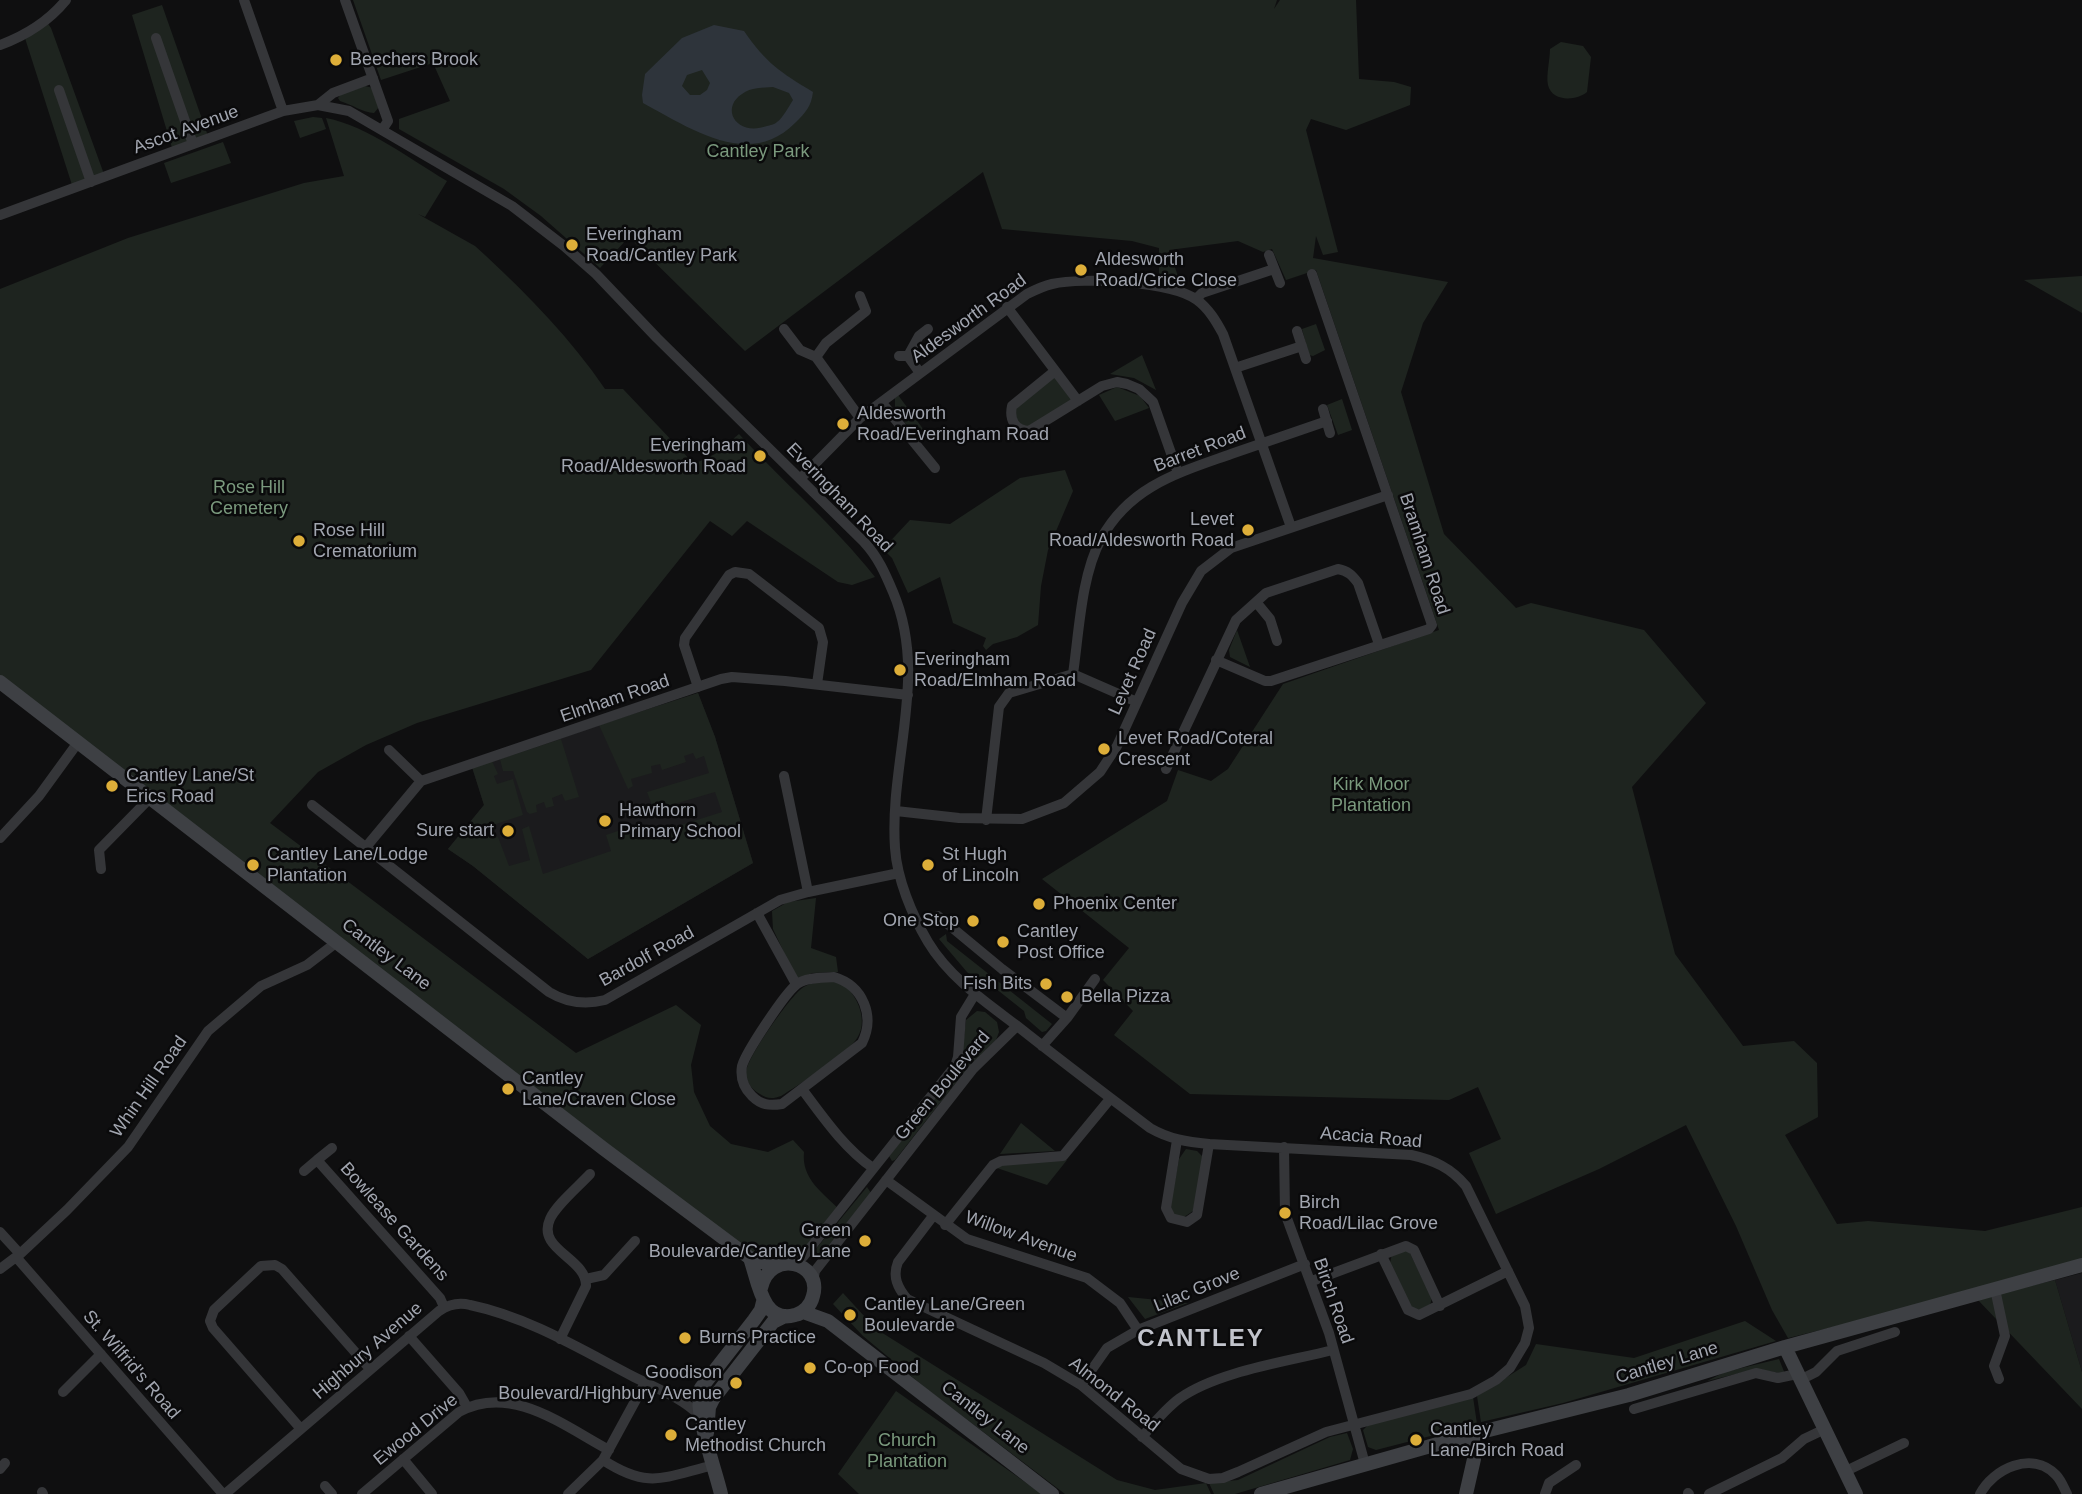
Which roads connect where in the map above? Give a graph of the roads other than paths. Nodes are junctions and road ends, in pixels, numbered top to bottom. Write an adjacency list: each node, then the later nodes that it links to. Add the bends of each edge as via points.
1 (66, 0): 5 (street, via 34,30)
2 (244, 0): 9 (street)
3 (345, 0): 6 (street)
4 (156, 38): 11 (street)
5 (0, 45)
6 (373, 78): 8 (street, via 333,93); 10 (street, via 388,121)
7 (59, 90): 12 (street)
8 (318, 105): 9 (street, Ascot Avenue); 10 (street, Ascot Avenue, via 349,111)
9 (284, 111): 11 (street, Ascot Avenue)
10 (382, 130): 39 (street, Everingham Road, via 512,206 564,246)
11 (193, 144): 12 (street, Ascot Avenue)
12 (91, 182): 13 (street, Ascot Avenue)
13 (0, 215)
14 (1269, 255): 15 (street)
15 (1274, 269): 17 (street); 19 (street)
16 (1312, 274): 40 (street, Bramham Road)
17 (1279, 284)
18 (860, 296): 25 (street, via 866,311)
19 (1196, 299): 20 (street, Aldesworth Road, via 1170,287 1071,281 1040,287); 27 (street, Aldesworth Road, via 1214,317)
20 (1007, 307): 28 (street); 29 (street, Aldesworth Road)
21 (784, 329): 25 (street, via 800,350)
22 (928, 329): 29 (street, via 903,356)
23 (1297, 331): 24 (street)
24 (1302, 345): 26 (street); 27 (street)
25 (816, 356): 33 (street)
26 (1306, 359)
27 (1235, 368): 36 (street, Aldesworth Road)
28 (1055, 371): 30 (street); 30 (street, via 1012,406 1012,421 1029,431)
29 (920, 373): 31 (street, Aldesworth Road)
30 (1078, 401): 38 (street, via 1117,382 1139,389 1153,402)
31 (882, 403): 33 (street, Aldesworth Road); 37 (street)
32 (1323, 409): 34 (street)
33 (860, 418): 39 (street, Aldesworth Road)
34 (1327, 421): 35 (street); 36 (street, Barret Road)
35 (1330, 433)
36 (1262, 443): 38 (street, Barret Road); 41 (street, Aldesworth Road)
37 (935, 468)
38 (1178, 473): 46 (street, Barret Road, via 1158,481 1128,504 1101,540 1087,586)
39 (800, 479): 50 (street, Everingham Road, via 883,567 905,627)
40 (1388, 495): 41 (street, Levet Road); 44 (street, Bramham Road, via 1432,625)
41 (1291, 527): 51 (street, Levet Road, via 1231,548 1201,571)
42 (1256, 602): 43 (street, via 1270,620); 44 (street, via 1266,593 1338,569 1345,571 1357,583); 45 (street, via 1236,620)
43 (1277, 641)
44 (1379, 644): 45 (street, Bramham Road, via 1271,681)
45 (1216, 660): 54 (street)
46 (1073, 674): 51 (street); 60 (street, via 1014,691 1002,701)
47 (0, 682): 52 (main road, Cantley Lane)
48 (817, 684): 49 (street, Elmham Road, via 732,677); 49 (street, via 823,642 819,628 750,574 735,572 685,638); 50 (street, Elmham Road)
49 (698, 687): 56 (street, Elmham Road)
50 (908, 695): 59 (street, Everingham Road)
51 (1137, 702): 60 (street, Levet Road, via 1109,759 1079,792 1064,803 1022,819)
52 (79, 741): 57 (main road, Cantley Lane); 61 (street, via 39,796)
53 (390, 750): 56 (street)
54 (1166, 769)
55 (784, 776): 65 (street)
56 (421, 781): 62 (street)
57 (151, 797): 63 (street, via 99,850); 68 (main road, Cantley Lane)
58 (312, 805): 62 (street, Bardolf Road)
59 (896, 811): 60 (street, Levet Road); 64 (street, Everingham Road)
60 (986, 820)
61 (0, 838)
62 (366, 847): 66 (street, Bardolf Road, via 549,992 576,1002 605,1000)
63 (101, 869)
64 (899, 873): 65 (street, Bardolf Road); 71 (street, Everingham Road, via 919,927 944,964)
65 (808, 892): 66 (street, Bardolf Road, via 780,900)
66 (757, 914): 70 (street)
67 (938, 916): 72 (street)
68 (337, 942): 95 (street, Whin Hill Road, via 307,965 261,986 208,1031 128,1147); 96 (main road, Cantley Lane)
69 (1095, 979): 72 (street)
70 (796, 985): 75 (street, via 743,1063 741,1081 755,1099 771,1105 782,1104); 75 (street, via 815,979 843,980 864,1003 869,1020 862,1044)
71 (975, 994): 73 (street, Everingham Road); 81 (street, Green Boulevard, via 961,1017 955,1066)
72 (1068, 1018): 74 (street)
73 (1017, 1026): 74 (street, Acacia Road); 84 (street, Green Boulevard, via 973,1069)
74 (1042, 1046): 76 (street, Acacia Road)
75 (802, 1089): 83 (street, via 852,1150)
76 (1110, 1099): 77 (street, Acacia Road, via 1150,1128); 91 (street, via 1063,1156 993,1165)
77 (1177, 1140): 78 (street, Acacia Road); 78 (street, via 1166,1208 1171,1218 1187,1222 1197,1215)
78 (1209, 1144): 79 (street, Acacia Road)
79 (1284, 1147): 97 (street, Birch Road, via 1283,1203); 101 (street, Acacia Road, via 1429,1158 1466,1186)
80 (332, 1148): 82 (street, Bowlease Gardens)
81 (881, 1159): 83 (street, Green Boulevard); 84 (street)
82 (317, 1160): 85 (street, Bowlease Gardens); 108 (street, Bowlease Gardens, via 440,1297)
83 (873, 1168): 87 (street, Green Boulevard)
84 (895, 1169): 88 (street, Green Boulevard)
85 (304, 1171)
86 (590, 1174): 102 (street, via 554,1213 548,1227 552,1243)
87 (865, 1180): 89 (street); 98 (street, Green Boulevard, via 803,1257)
88 (886, 1180): 89 (street, Green Boulevard); 90 (street, Willow Avenue)
89 (878, 1190): 104 (street, Green Boulevard, via 815,1271)
90 (933, 1216): 91 (street, Willow Avenue); 125 (street, Almond Road, via 898,1262 895,1277 900,1291)
91 (945, 1225): 112 (street, Willow Avenue, via 977,1242 1087,1278 1120,1303)
92 (0, 1232): 95 (street, St. Wilfrid's Road)
93 (635, 1241): 102 (street, via 604,1275)
94 (1381, 1254): 103 (street); 107 (street, via 1411,1248); 107 (street, via 1408,1310 1419,1315)
95 (18, 1256): 100 (street, Whin Hill Road); 119 (street, St. Wilfrid's Road)
96 (750, 1258): 98 (main road, Cantley Lane); 106 (main road)
97 (1305, 1264): 103 (street, Birch Road); 112 (street, Lilac Grove)
98 (781, 1265): 104 (main road, via 800,1266 811,1276); 106 (main road, via 763,1279)
99 (2082, 1265): 105 (main road, Cantley Lane)
100 (0, 1269)
101 (1508, 1271): 107 (street); 132 (street, Acacia Road, via 1525,1307 1529,1328 1510,1368 1471,1394)
102 (586, 1279): 115 (street)
103 (1312, 1281): 118 (street, Birch Road)
104 (813, 1288): 109 (main road, via 810,1305); 111 (main road, Cantley Lane)
105 (1994, 1289): 117 (main road, Cantley Lane); 123 (street, via 2005,1336 1994,1366)
106 (762, 1295): 110 (main road, via 773,1312); 116 (main road, via 761,1310)
107 (1440, 1306)
108 (444, 1307): 114 (street, Highbury Avenue); 115 (street, Highbury Avenue, via 471,1305)
109 (803, 1312): 110 (main road); 111 (main road, Cantley Lane)
110 (785, 1317): 120 (main road, via 773,1322)
111 (828, 1321): 151 (main road, Cantley Lane)
112 (1138, 1330): 125 (street, Lilac Grove, via 1107,1348)
113 (1895, 1332): 122 (street, via 1837,1351 1816,1372)
114 (409, 1336): 121 (street, Highbury Avenue); 129 (street)
115 (560, 1339): 124 (street, Highbury Avenue)
116 (733, 1347): 120 (main road); 128 (main road)
117 (1785, 1347): 122 (main road); 135 (main road, Cantley Lane, via 1629,1395)
118 (1333, 1350): 132 (street, Birch Road); 137 (street, via 1228,1376 1196,1389 1171,1405)
119 (101, 1354): 126 (street); 146 (street, St. Wilfrid's Road)
120 (746, 1358): 136 (main road, via 709,1407)
121 (370, 1369): 133 (street, Highbury Avenue); 133 (street, via 282,1269 261,1266 214,1310 210,1321)
122 (1799, 1377): 130 (street, Cantley Lane, via 1756,1373); 134 (main road)
123 (1999, 1378)
124 (645, 1383): 127 (street, Highbury Avenue); 139 (street)
125 (1081, 1385): 137 (street, Almond Road)
126 (64, 1392)
127 (666, 1393): 128 (street); 131 (street, Highbury Avenue)
128 (699, 1394): 131 (main road)
129 (467, 1408): 139 (street, Ewood Drive, via 492,1402 527,1406); 140 (street, Ewood Drive)
130 (1634, 1409)
131 (699, 1415): 136 (main road)
132 (1353, 1425): 137 (street, Almond Road, via 1326,1432 1223,1478 1209,1479 1181,1469); 142 (street, Birch Road)
133 (301, 1429): 146 (street, Highbury Avenue)
134 (1825, 1429): 145 (main road); 155 (street, via 1782,1458)
135 (1473, 1434): 142 (main road, Cantley Lane); 153 (main road, via 1474,1459)
136 (707, 1437): 143 (main road)
137 (1142, 1437)
138 (1904, 1443): 145 (street)
139 (609, 1450): 141 (street)
140 (403, 1459): 147 (street, Ewood Drive); 148 (street)
141 (603, 1460): 143 (street, via 623,1473 645,1479); 149 (street)
142 (1365, 1464): 152 (main road, Cantley Lane)
143 (714, 1465): 150 (main road)
144 (1576, 1465): 154 (street, via 1549,1483)
145 (1846, 1471): 156 (main road)
146 (224, 1494)
147 (362, 1494)
148 (432, 1494)
149 (568, 1494)
150 (721, 1494)
151 (1052, 1494)
152 (1261, 1494)
153 (1466, 1494)
154 (1545, 1494)
155 (1709, 1494)
156 (1856, 1494)
157 (1980, 1494): 158 (street, via 2000,1471 2026,1464 2055,1474)
158 (2067, 1494)

